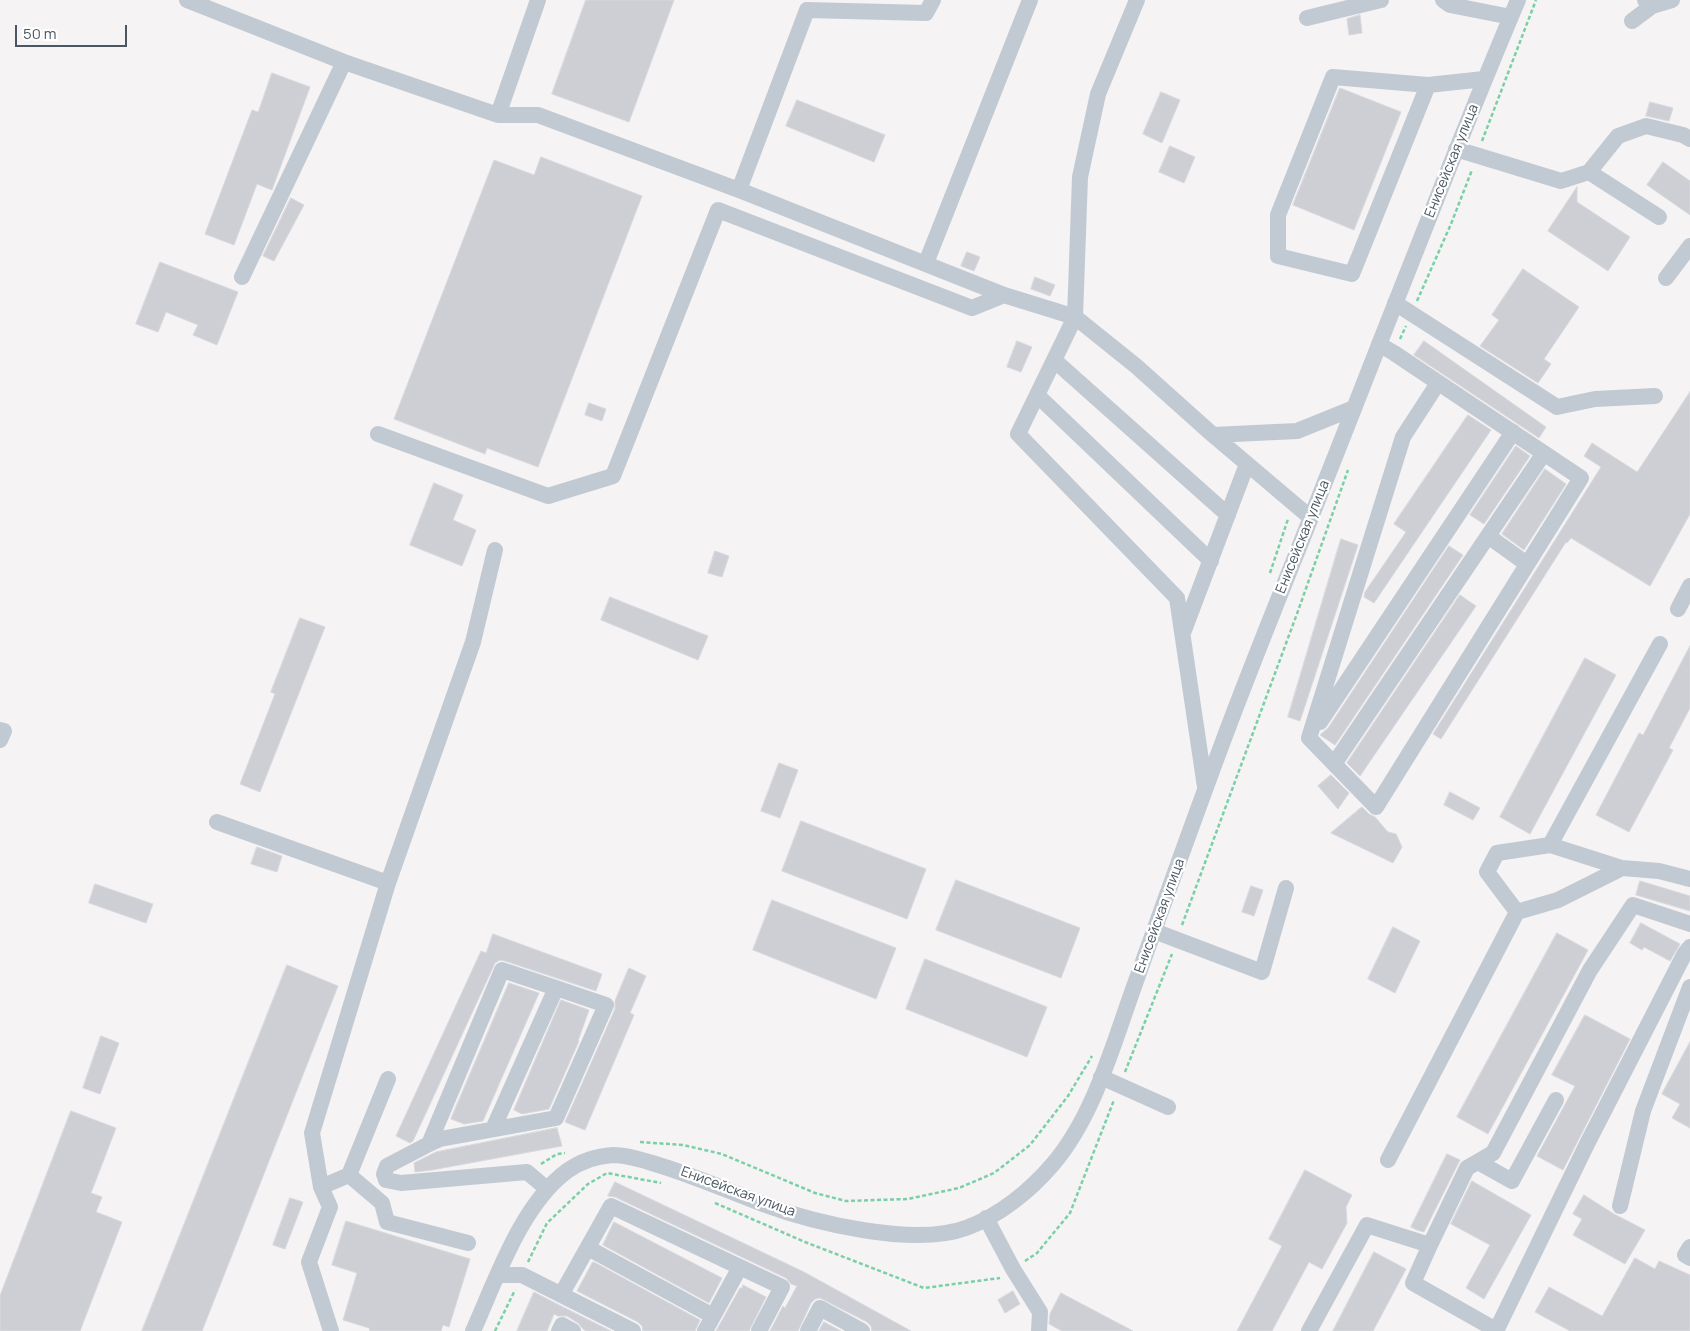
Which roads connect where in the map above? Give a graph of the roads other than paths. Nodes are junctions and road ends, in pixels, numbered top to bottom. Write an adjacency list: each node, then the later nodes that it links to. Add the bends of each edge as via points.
1 (187, 0): 14 (street)
2 (538, 0): 17 (street)
3 (933, 0): 21 (street, via 926,13 807,10)
4 (1030, 0): 24 (street)
5 (1137, 0): 29 (street, via 1098,94 1080,177)
6 (1381, 0): 12 (street)
7 (1443, 0): 11 (street, via 1450,5)
8 (1518, 0): 11 (street, Енисейская улица)
9 (1672, 0): 10 (street)
10 (1648, 3): 13 (street)
11 (1511, 17): 15 (street, Енисейская улица)
12 (1307, 18)
13 (1632, 21)
14 (344, 62): 17 (street); 25 (street)
15 (1484, 79): 16 (street); 19 (street, Енисейская улица)
16 (1428, 85): 16 (street, via 1332,77 1278,215 1278,256 1352,274)
17 (498, 115): 21 (street, via 538,115)
18 (1690, 138): 20 (street, via 1646,126 1618,136)
19 (1456, 150): 20 (street, via 1561,181); 28 (street, Енисейская улица)
20 (1589, 172): 22 (street)
21 (739, 190): 24 (street)
22 (1659, 217)
23 (1690, 246): 26 (street)
24 (926, 263): 27 (street)
25 (242, 277)
26 (1666, 278)
27 (1004, 295): 29 (street); 37 (street, via 972,308 718,210 613,476 548,496)
28 (1395, 303): 30 (street, Енисейская улица); 34 (street, via 1557,407 1595,399)
29 (1075, 317): 31 (street); 38 (street)
30 (1379, 344): 32 (street); 35 (street, Енисейская улица)
31 (1054, 360): 33 (street); 41 (street)
32 (1438, 383): 36 (street); 52 (street, via 1403,437)
33 (1037, 395): 45 (street); 49 (street, via 1018,434 1177,598)
34 (1655, 396)
35 (1354, 408): 38 (street, via 1297,431); 42 (street, Енисейская улица)
36 (1513, 432): 39 (street); 52 (street)
37 (378, 434)
38 (1213, 435): 40 (street)
39 (1544, 453): 43 (street); 46 (street, via 1581,478)
40 (1247, 464): 41 (street); 42 (street)
41 (1228, 514): 45 (street)
42 (1311, 518): 55 (street, Енисейская улица)
43 (1488, 536): 46 (street); 54 (street)
44 (495, 550): 60 (street, via 473,642)
45 (1211, 561): 49 (street)
46 (1528, 564): 54 (street, via 1376,807)
47 (1690, 586): 48 (street)
48 (1678, 609)
49 (1183, 635): 55 (street)
50 (1660, 644): 57 (street)
51 (0, 730): 53 (street, via 4,731)
52 (1309, 738): 54 (street)
53 (0, 740)
54 (1334, 764)
55 (1206, 789): 64 (street, Енисейская улица)
56 (217, 822): 60 (street)
57 (1550, 845): 58 (street); 62 (street, via 1497,854 1487,872)
58 (1622, 868): 59 (street); 62 (street, via 1558,900)
59 (1690, 878)
60 (388, 883): 77 (street, via 312,1133)
61 (1286, 888): 64 (street, via 1262,972)
62 (1517, 912): 74 (street)
63 (1690, 924): 75 (street, via 1633,905 1590,970 1493,1153)
64 (1154, 931): 68 (street, Енисейская улица)
65 (1690, 947): 90 (street, via 1587,1144)
66 (1690, 987): 79 (street, via 1643,1111)
67 (556, 988): 72 (street); 72 (street, via 606,1005 556,1118); 73 (street, via 502,970)
68 (1101, 1077): 71 (street); 80 (street, Енисейская улица, via 1075,1134 1053,1164 1028,1190)
69 (388, 1079): 76 (street)
70 (1556, 1100): 75 (street, via 1512,1181)
71 (1168, 1107)
72 (493, 1129): 73 (street)
73 (429, 1144): 78 (street, via 387,1166 386,1180 402,1182 527,1172)
74 (1388, 1160)
75 (1478, 1162): 82 (street, via 1467,1168)
76 (348, 1175): 77 (street); 81 (street, via 382,1202 387,1222)
77 (321, 1187): 91 (street, via 330,1207 309,1262)
78 (547, 1189): 80 (street, Енисейская улица, via 569,1169 588,1159 616,1155 680,1171 768,1206 844,1228 904,1235 934,1234 963,1230); 87 (street, Енисейская улица, via 514,1240)
79 (1620, 1206)
80 (986, 1218): 100 (street, via 1040,1312)
81 (468, 1243)
82 (1430, 1245): 90 (street, via 1413,1283); 101 (street, via 1367,1225)
83 (1690, 1247): 85 (street, via 1685,1256)
84 (588, 1248): 86 (street, via 611,1206); 88 (street); 89 (street)
85 (1690, 1258)
86 (740, 1267): 89 (street); 97 (street, via 782,1287)
87 (498, 1275): 88 (street, via 522,1275); 92 (street, Енисейская улица)
88 (561, 1295): 95 (street)
89 (713, 1316): 96 (street)
90 (1496, 1330)
91 (331, 1331)
92 (473, 1331)
93 (559, 1331): 94 (street, via 562,1325)
94 (573, 1331)
95 (633, 1331)
96 (705, 1331)
97 (759, 1331)
98 (808, 1331): 99 (street, via 820,1308)
99 (862, 1331)
100 (1039, 1331)
101 (1309, 1331)

